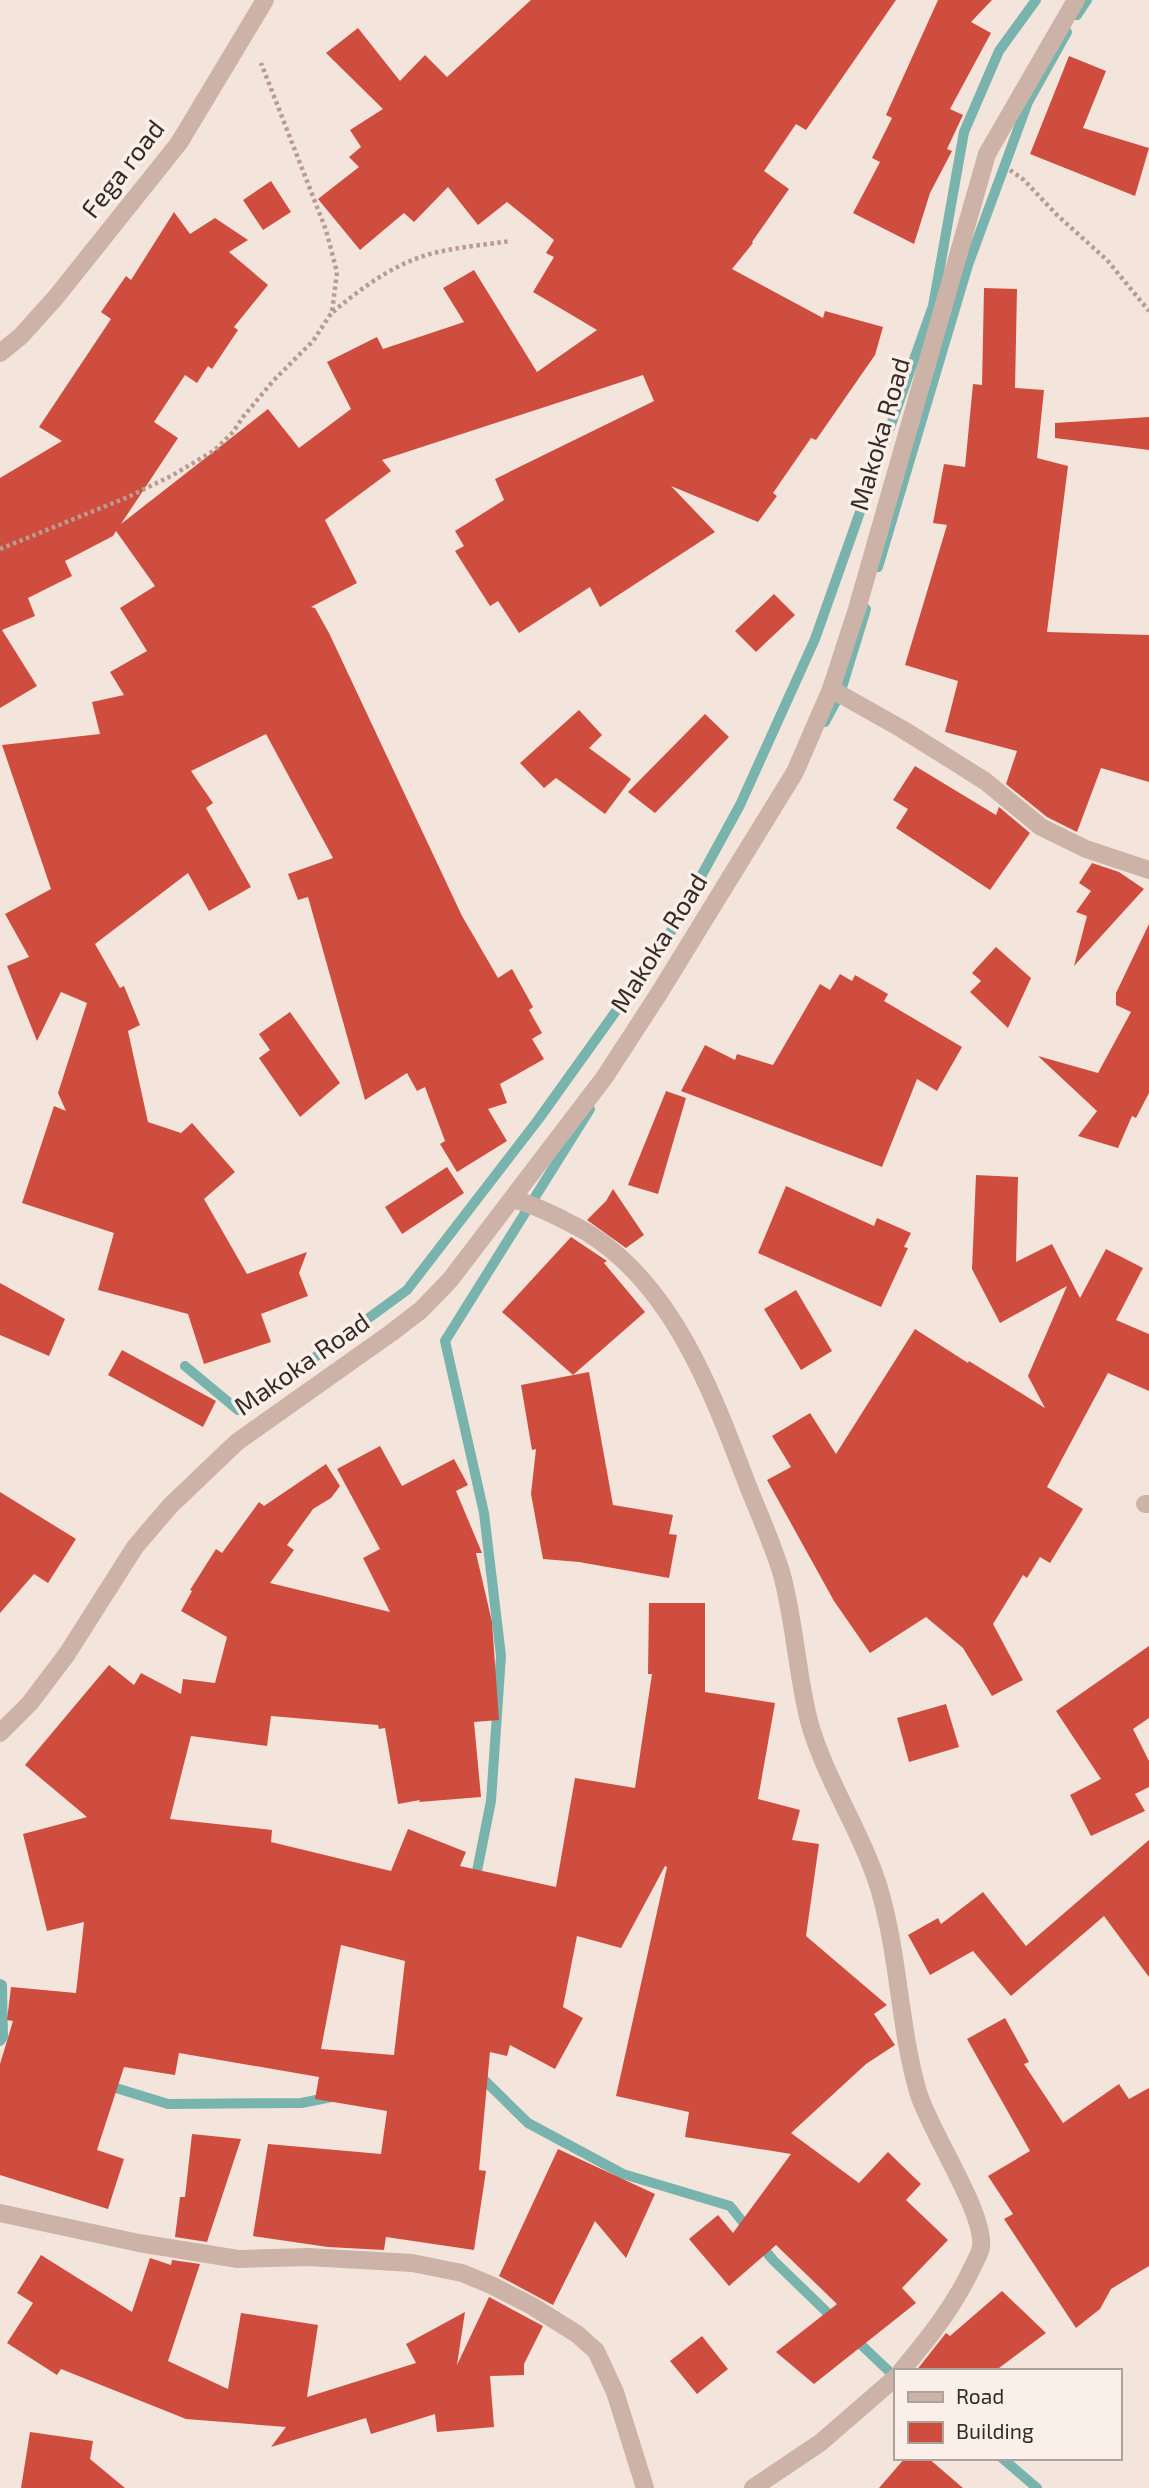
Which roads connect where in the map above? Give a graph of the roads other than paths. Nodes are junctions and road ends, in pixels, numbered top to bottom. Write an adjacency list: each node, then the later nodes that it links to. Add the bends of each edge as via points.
1 (265, 0): 3 (street, Fega road, via 179,143 57,297)
2 (1076, 0): 4 (street, Makoka Road, via 988,154)
3 (0, 353)
4 (831, 689): 5 (street, via 985,781 1041,827 1086,849); 6 (street, Makoka Road, via 795,772 659,995 604,1078)
5 (1149, 870)
6 (512, 1199): 7 (street, Makoka Road, via 421,1310 237,1442 170,1506 135,1547 67,1654); 9 (street, via 530,1203 592,1235 626,1263 657,1299 713,1395 781,1573 817,1746 879,1888 903,2032 919,2093 979,2228 981,2248 968,2278 949,2311)
7 (0, 1733)
8 (0, 2213): 11 (street, via 139,2244 238,2259 308,2257 412,2263 462,2273 491,2285 577,2334 596,2351 615,2392)
9 (903, 2369)
10 (894, 2379): 12 (street, via 820,2444)
11 (645, 2488)
12 (753, 2488)

